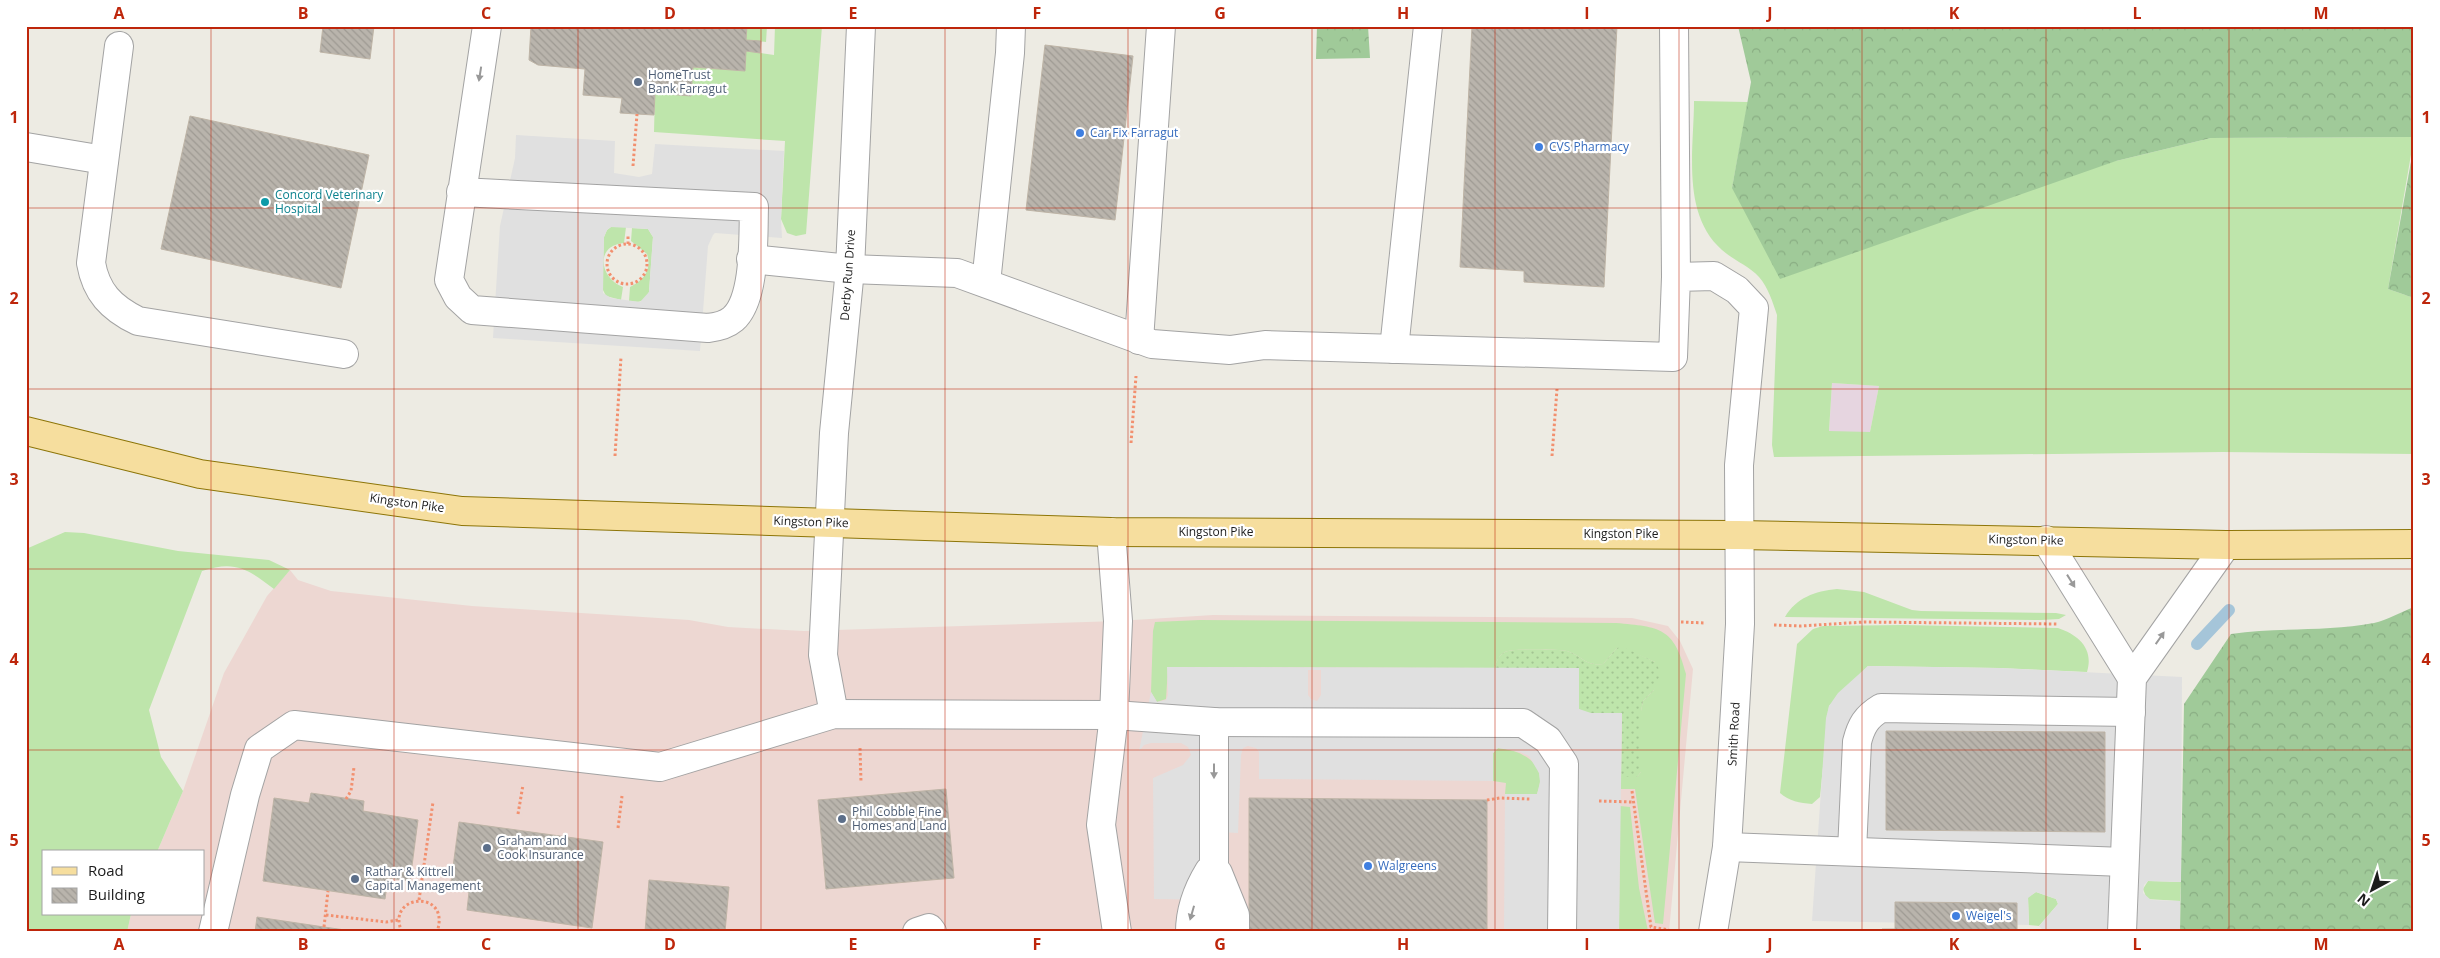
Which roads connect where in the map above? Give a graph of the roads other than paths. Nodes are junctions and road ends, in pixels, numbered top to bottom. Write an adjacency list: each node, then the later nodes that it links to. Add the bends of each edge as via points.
1 (487, 26): 10 (street, one-way to 10)
2 (861, 26): 12 (street, Derby Run Drive)
3 (1011, 26): 14 (street)
4 (1161, 26): 15 (street)
5 (1428, 26): 16 (street)
6 (1674, 26): 13 (street)
7 (120, 46): 9 (street)
8 (26, 147): 9 (street)
9 (104, 160): 17 (street, via 91,263 94,280 119,312 138,321)
10 (461, 192): 11 (street, via 754,207); 11 (street, via 448,280 458,297 472,310 708,328 735,318 747,293)
11 (752, 258): 12 (street)
12 (850, 269): 14 (street, via 957,272); 19 (street, Derby Run Drive, via 834,432)
13 (1676, 277): 16 (street, via 1673,357); 21 (street, Smith Road, via 1714,276 1737,290 1754,308 1739,465)
14 (986, 283): 15 (street)
15 (1139, 340): 16 (street, via 1152,344 1230,350 1265,345)
16 (1394, 349)
17 (344, 354)
18 (26, 431): 19 (main road, Kingston Pike, via 200,474 462,511)
19 (829, 523): 20 (main road, Kingston Pike); 27 (street, Derby Run Drive, via 823,655)
20 (1111, 532): 21 (main road, Kingston Pike); 28 (street, via 1118,621)
21 (1738, 535): 22 (main road, Kingston Pike); 30 (street, Smith Road, via 1740,624)
22 (2046, 540): 24 (main road, Kingston Pike); 25 (street, one-way to 25)
23 (2414, 544): 24 (main road, Kingston Pike)
24 (2226, 545): 25 (street, one-way to 24)
25 (2132, 678): 26 (street)
26 (2131, 712): 31 (street, via 1881,708 1868,716 1857,742); 32 (street)
27 (834, 714): 28 (street); 34 (street, via 660,767 294,725 259,749)
28 (1114, 715): 29 (street); 37 (street, via 1101,825)
29 (1214, 722): 33 (street, one-way to 33); 41 (street, via 1523,723 1548,740 1564,764)
30 (1727, 847): 31 (street); 42 (street, Smith Road)
31 (1852, 851): 32 (street)
32 (2124, 862): 43 (street)
33 (1214, 863): 38 (street, one-way to 38, via 1200,884); 39 (street); 40 (street, via 1235,915)
34 (214, 932)
35 (917, 932): 36 (street, via 929,928)
36 (932, 932)
37 (1117, 932)
38 (1190, 932)
39 (1214, 932)
40 (1235, 932)
41 (1562, 932)
42 (1713, 932)
43 (2122, 932)

